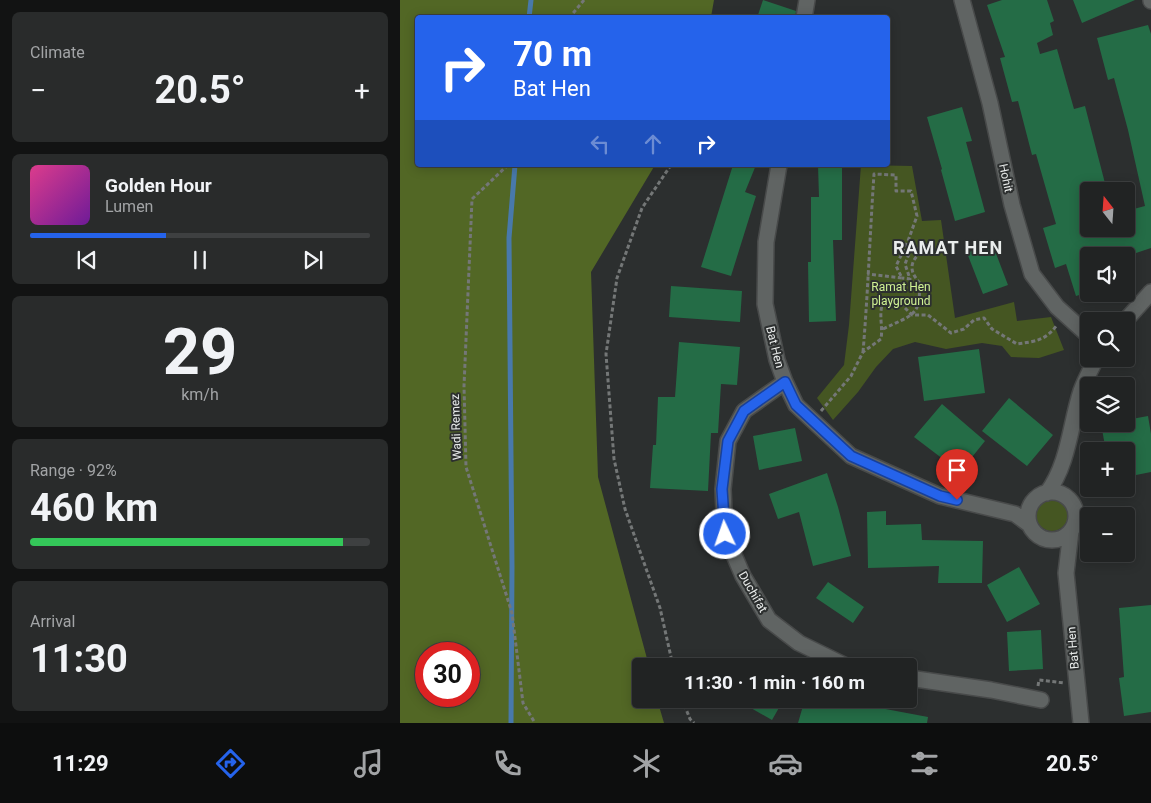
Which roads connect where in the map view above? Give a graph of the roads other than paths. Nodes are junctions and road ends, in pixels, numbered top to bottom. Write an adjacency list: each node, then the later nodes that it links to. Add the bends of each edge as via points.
1 (807, 0): 3 (street)
2 (962, 0): 7 (street, Hohit, via 1032,274 1057,308)
3 (804, 15)
4 (779, 167): 9 (street, Bat Hen, via 766,242 765,304)
5 (1151, 292): 6 (street)
6 (1133, 312)
7 (1080, 328)
8 (1092, 367): 10 (street, via 1082,390)
9 (785, 382): 14 (street, Bat Hen, via 796,405 851,456 940,496); 19 (street, Duchifat, via 744,411 728,441 722,489 725,534 742,576 769,620 800,643)
10 (1064, 461): 11 (street); 12 (street)
11 (1047, 493): 12 (street, via 1063,495); 13 (street)
12 (1070, 500): 16 (street, via 1076,515)
13 (1033, 502): 14 (street); 15 (street, via 1029,509)
14 (1008, 511): 15 (street, Bat Hen)
15 (1030, 525): 17 (street, via 1034,532)
16 (1071, 531): 17 (street, via 1057,540); 18 (street, Bat Hen)
17 (1048, 540): 18 (street, Bat Hen)
18 (1066, 572): 22 (street, Bat Hen)
19 (830, 658)
20 (917, 679): 21 (street)
21 (1038, 699)
22 (1081, 723)

